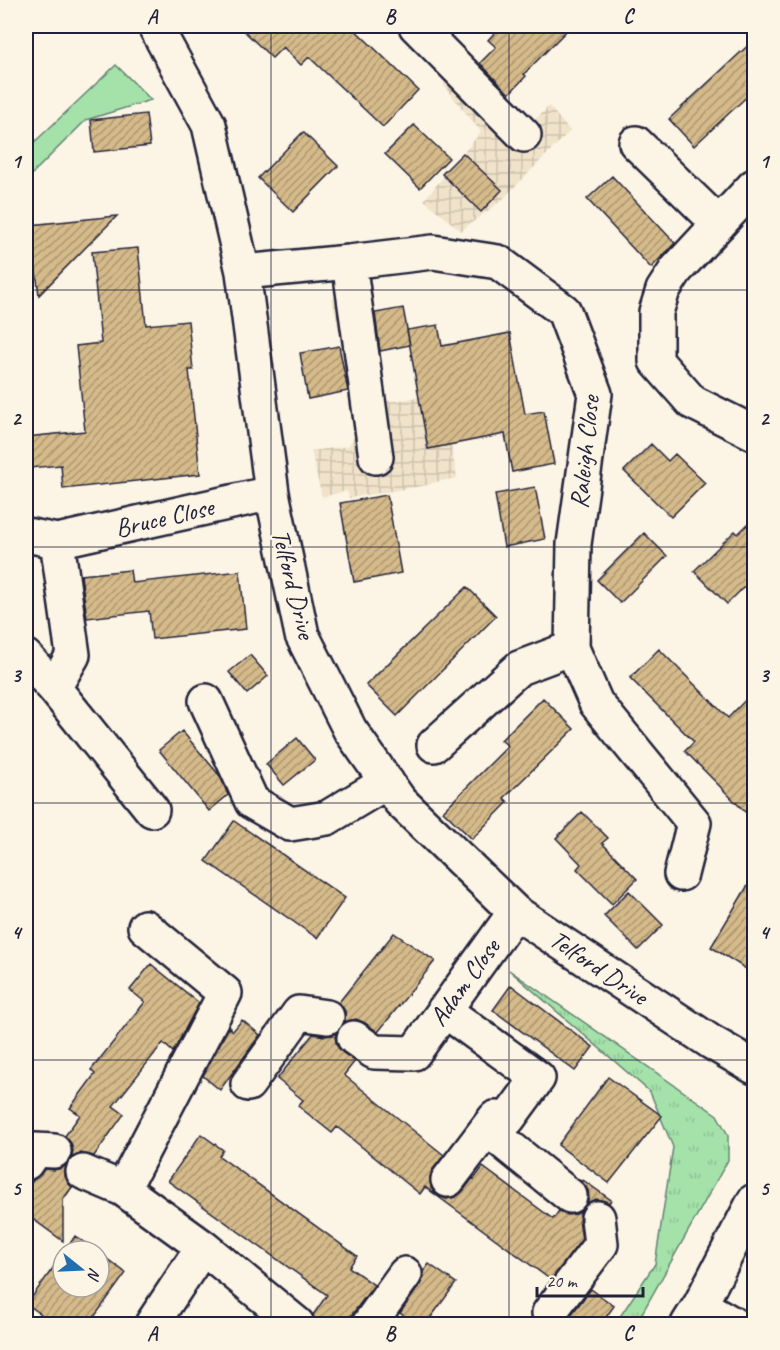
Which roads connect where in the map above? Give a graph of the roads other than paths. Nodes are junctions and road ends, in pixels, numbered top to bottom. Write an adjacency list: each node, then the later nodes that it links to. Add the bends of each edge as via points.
1 (155, 26): 8 (street, Telford Drive, via 209,125)
2 (416, 26): 3 (street)
3 (524, 135)
4 (636, 143): 6 (street)
5 (754, 186): 6 (street)
6 (720, 224): 9 (street, via 676,270 663,290 656,312 656,361 692,402)
7 (349, 262): 8 (street, Raleigh Close); 10 (street); 13 (street, Raleigh Close, via 432,252 498,262 564,311 595,394 574,544)
8 (243, 272): 11 (street, Telford Drive)
9 (754, 433)
10 (376, 457)
11 (272, 493): 12 (street, Bruce Close); 18 (street, Telford Drive, via 302,635 350,730)
12 (41, 538): 15 (street, Bruce Close, via 73,655)
13 (572, 648): 17 (street, via 519,668); 20 (street, Raleigh Close, via 596,703 694,823)
14 (26, 657): 15 (street)
15 (54, 688): 19 (street)
16 (206, 701): 18 (street, via 252,802 290,824 327,818)
17 (434, 744)
18 (387, 782): 21 (street, Telford Drive, via 400,801)
19 (152, 810)
20 (681, 873)
21 (515, 912): 23 (street, Adam Close); 26 (street, Telford Drive)
22 (145, 927): 31 (street, via 225,993)
23 (444, 1010): 25 (street, Adam Close, via 414,1053 374,1052); 28 (street, via 538,1078 508,1119 495,1118)
24 (327, 1017): 27 (street, via 299,1013)
25 (354, 1038)
26 (754, 1067)
27 (248, 1084)
28 (487, 1129): 30 (street); 32 (street)
29 (83, 1172): 31 (street)
30 (448, 1180)
31 (123, 1189): 35 (street)
32 (570, 1196)
33 (754, 1201): 38 (street)
34 (598, 1218): 37 (street, via 601,1244)
35 (203, 1247): 39 (street); 40 (street)
36 (405, 1274): 41 (street)
37 (549, 1313)
38 (694, 1315): 42 (street)
39 (152, 1324)
40 (297, 1324)
41 (369, 1324)
42 (733, 1324)

